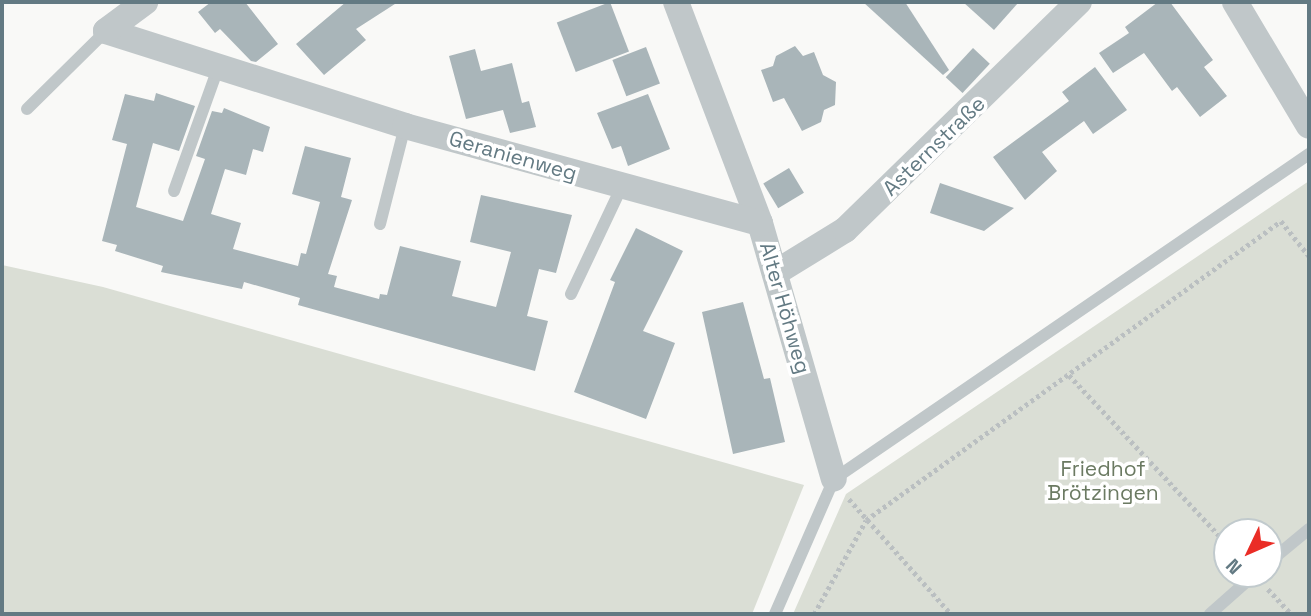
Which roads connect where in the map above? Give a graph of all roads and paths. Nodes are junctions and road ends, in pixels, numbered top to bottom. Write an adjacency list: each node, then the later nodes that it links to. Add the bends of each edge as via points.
1 (145, 2): 5 (street)
2 (676, 2): 13 (street, Alter Höhweg)
3 (1079, 2): 16 (street, Asternstraße, via 845,230)
4 (1236, 2): 9 (street)
5 (106, 31): 6 (street, Geranienweg); 7 (lane)
6 (218, 68): 8 (street, Geranienweg); 12 (lane)
7 (27, 109)
8 (405, 126): 11 (street, Geranienweg); 14 (lane)
9 (1309, 126)
10 (1309, 154): 19 (lane)
11 (622, 187): 13 (street, Geranienweg); 17 (lane)
12 (174, 191)
13 (760, 223): 16 (street, Alter Höhweg)
14 (380, 224)
15 (1309, 256): 18 (path, via 1281,220)
16 (775, 273): 19 (street, Alter Höhweg)
17 (571, 295)
18 (1069, 375): 20 (path); 21 (path)
19 (834, 479): 20 (path); 26 (lane)
20 (866, 520): 27 (path); 28 (path)
21 (1213, 529)
22 (1309, 529): 23 (lane)
23 (1283, 550)
24 (1239, 588): 29 (lane)
25 (1268, 588): 30 (path)
26 (775, 614)
27 (814, 614)
28 (951, 614)
29 (1210, 614)
30 (1291, 614)

